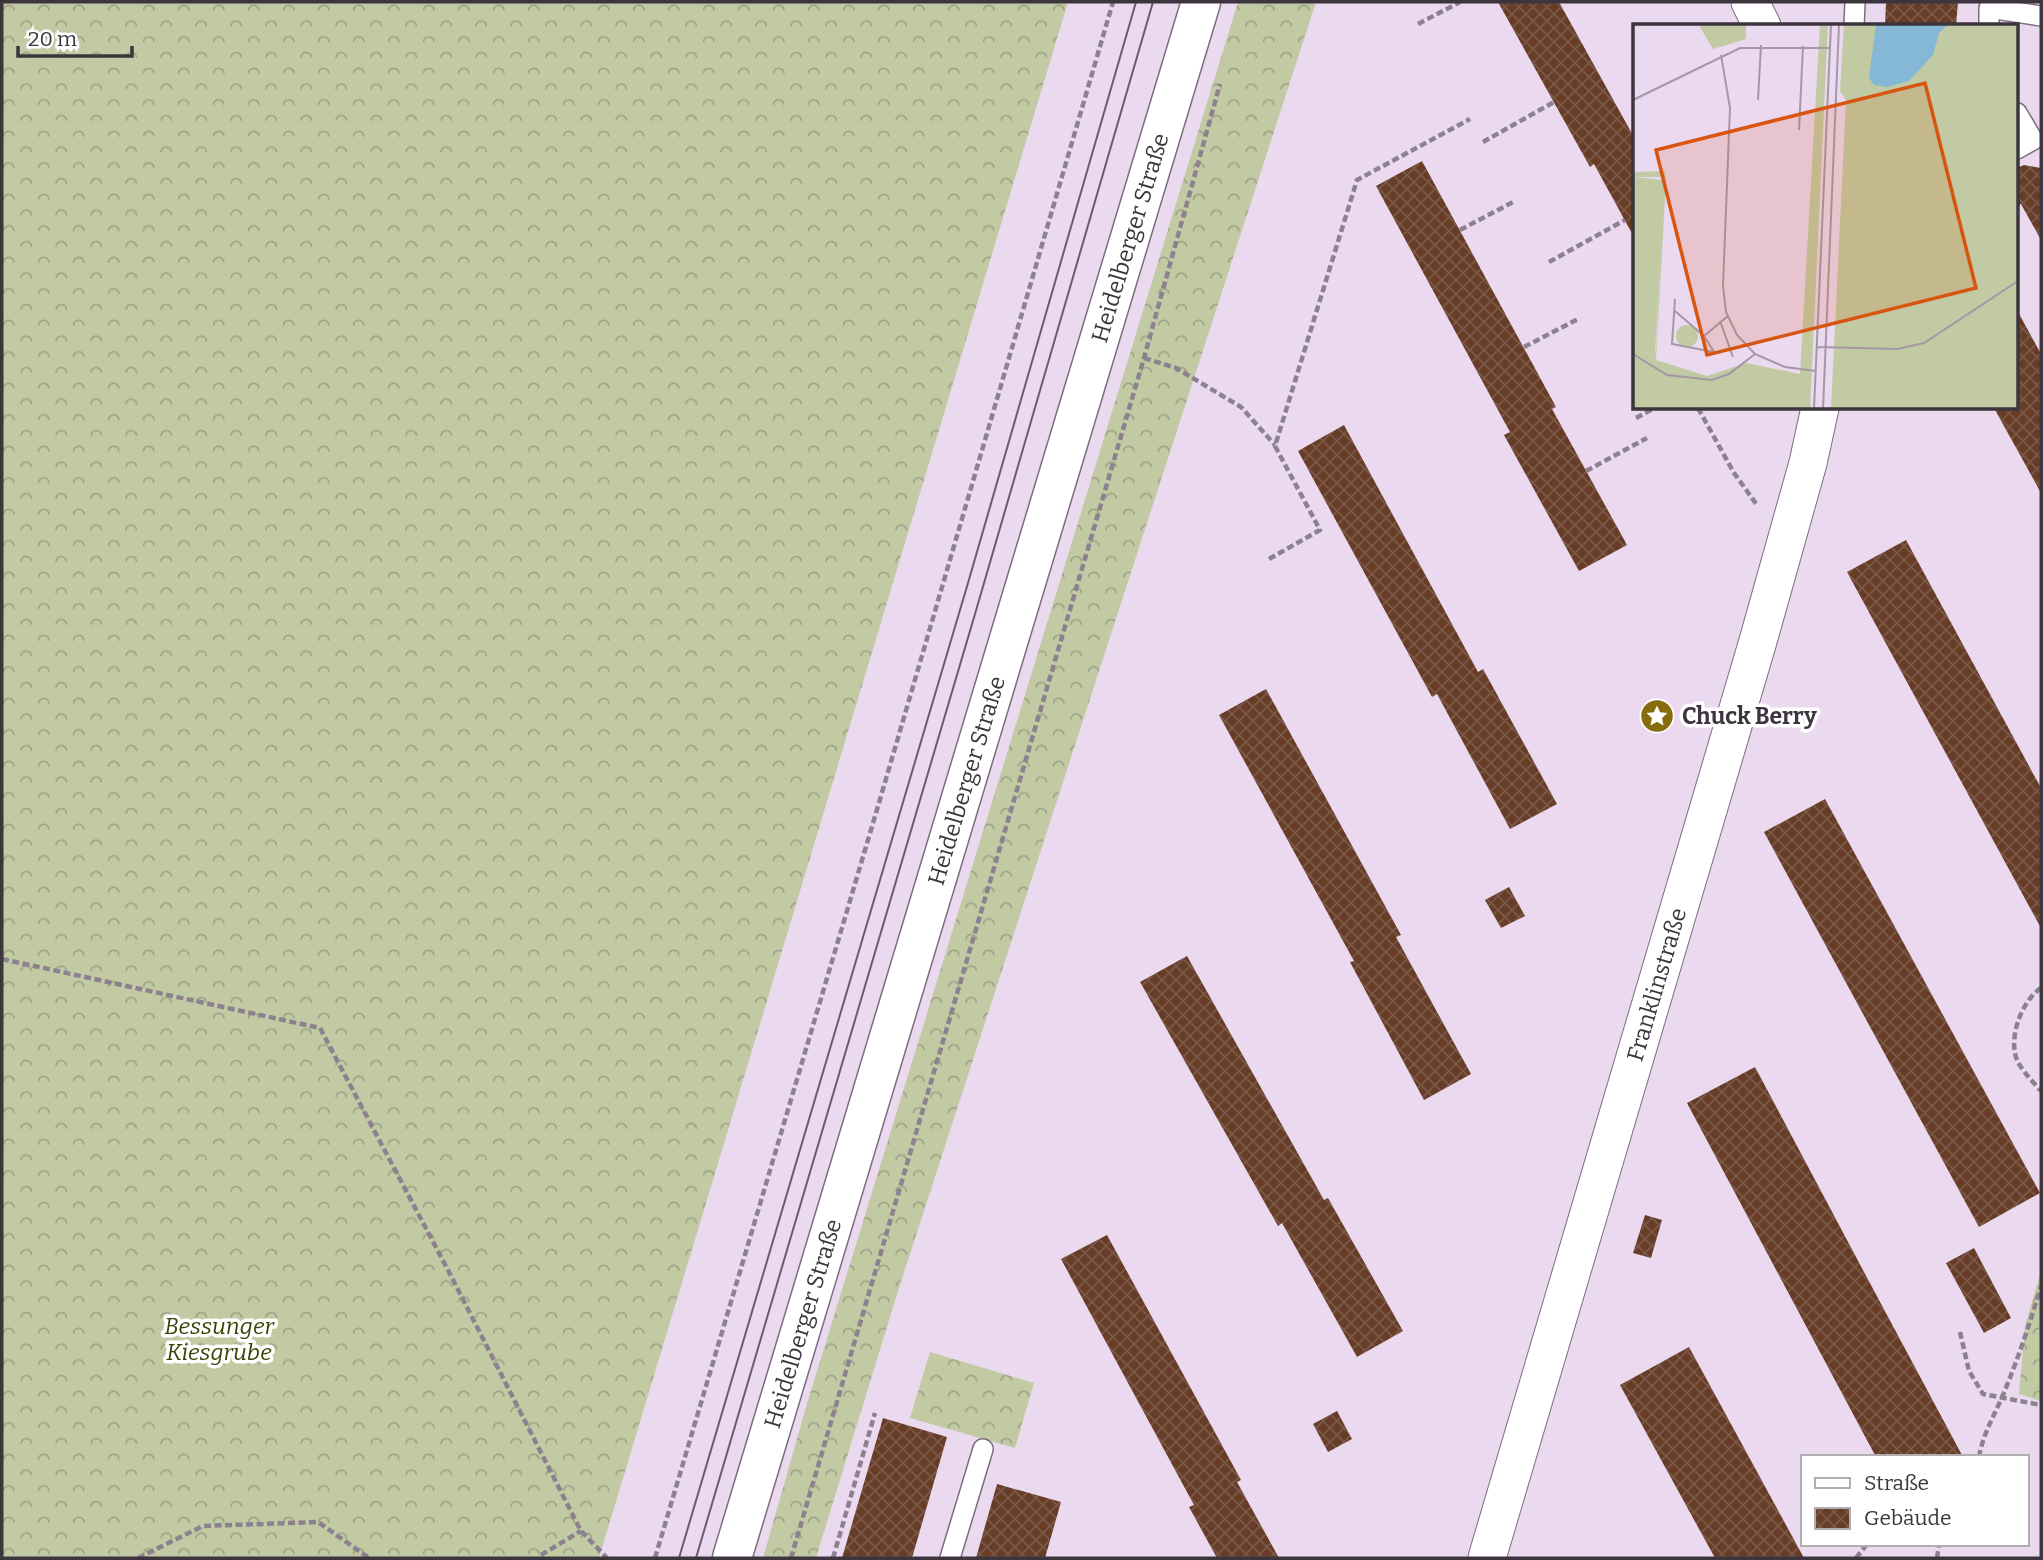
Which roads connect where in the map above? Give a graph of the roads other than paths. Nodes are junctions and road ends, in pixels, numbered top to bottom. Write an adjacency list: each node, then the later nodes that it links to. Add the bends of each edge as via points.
1 (1201, 2): 12 (street, Heidelberger Straße)
2 (1750, 2): 5 (street)
3 (1855, 2): 6 (lane)
4 (2041, 16): 7 (lane, via 1989,8)
5 (1761, 24)
6 (1854, 24)
7 (1989, 24)
8 (2018, 115): 9 (lane)
9 (2030, 145)
10 (1820, 410): 14 (street, Franklinstraße, via 1758,641)
11 (983, 1449): 13 (lane)
12 (733, 1558)
13 (950, 1558)
14 (1487, 1558)

